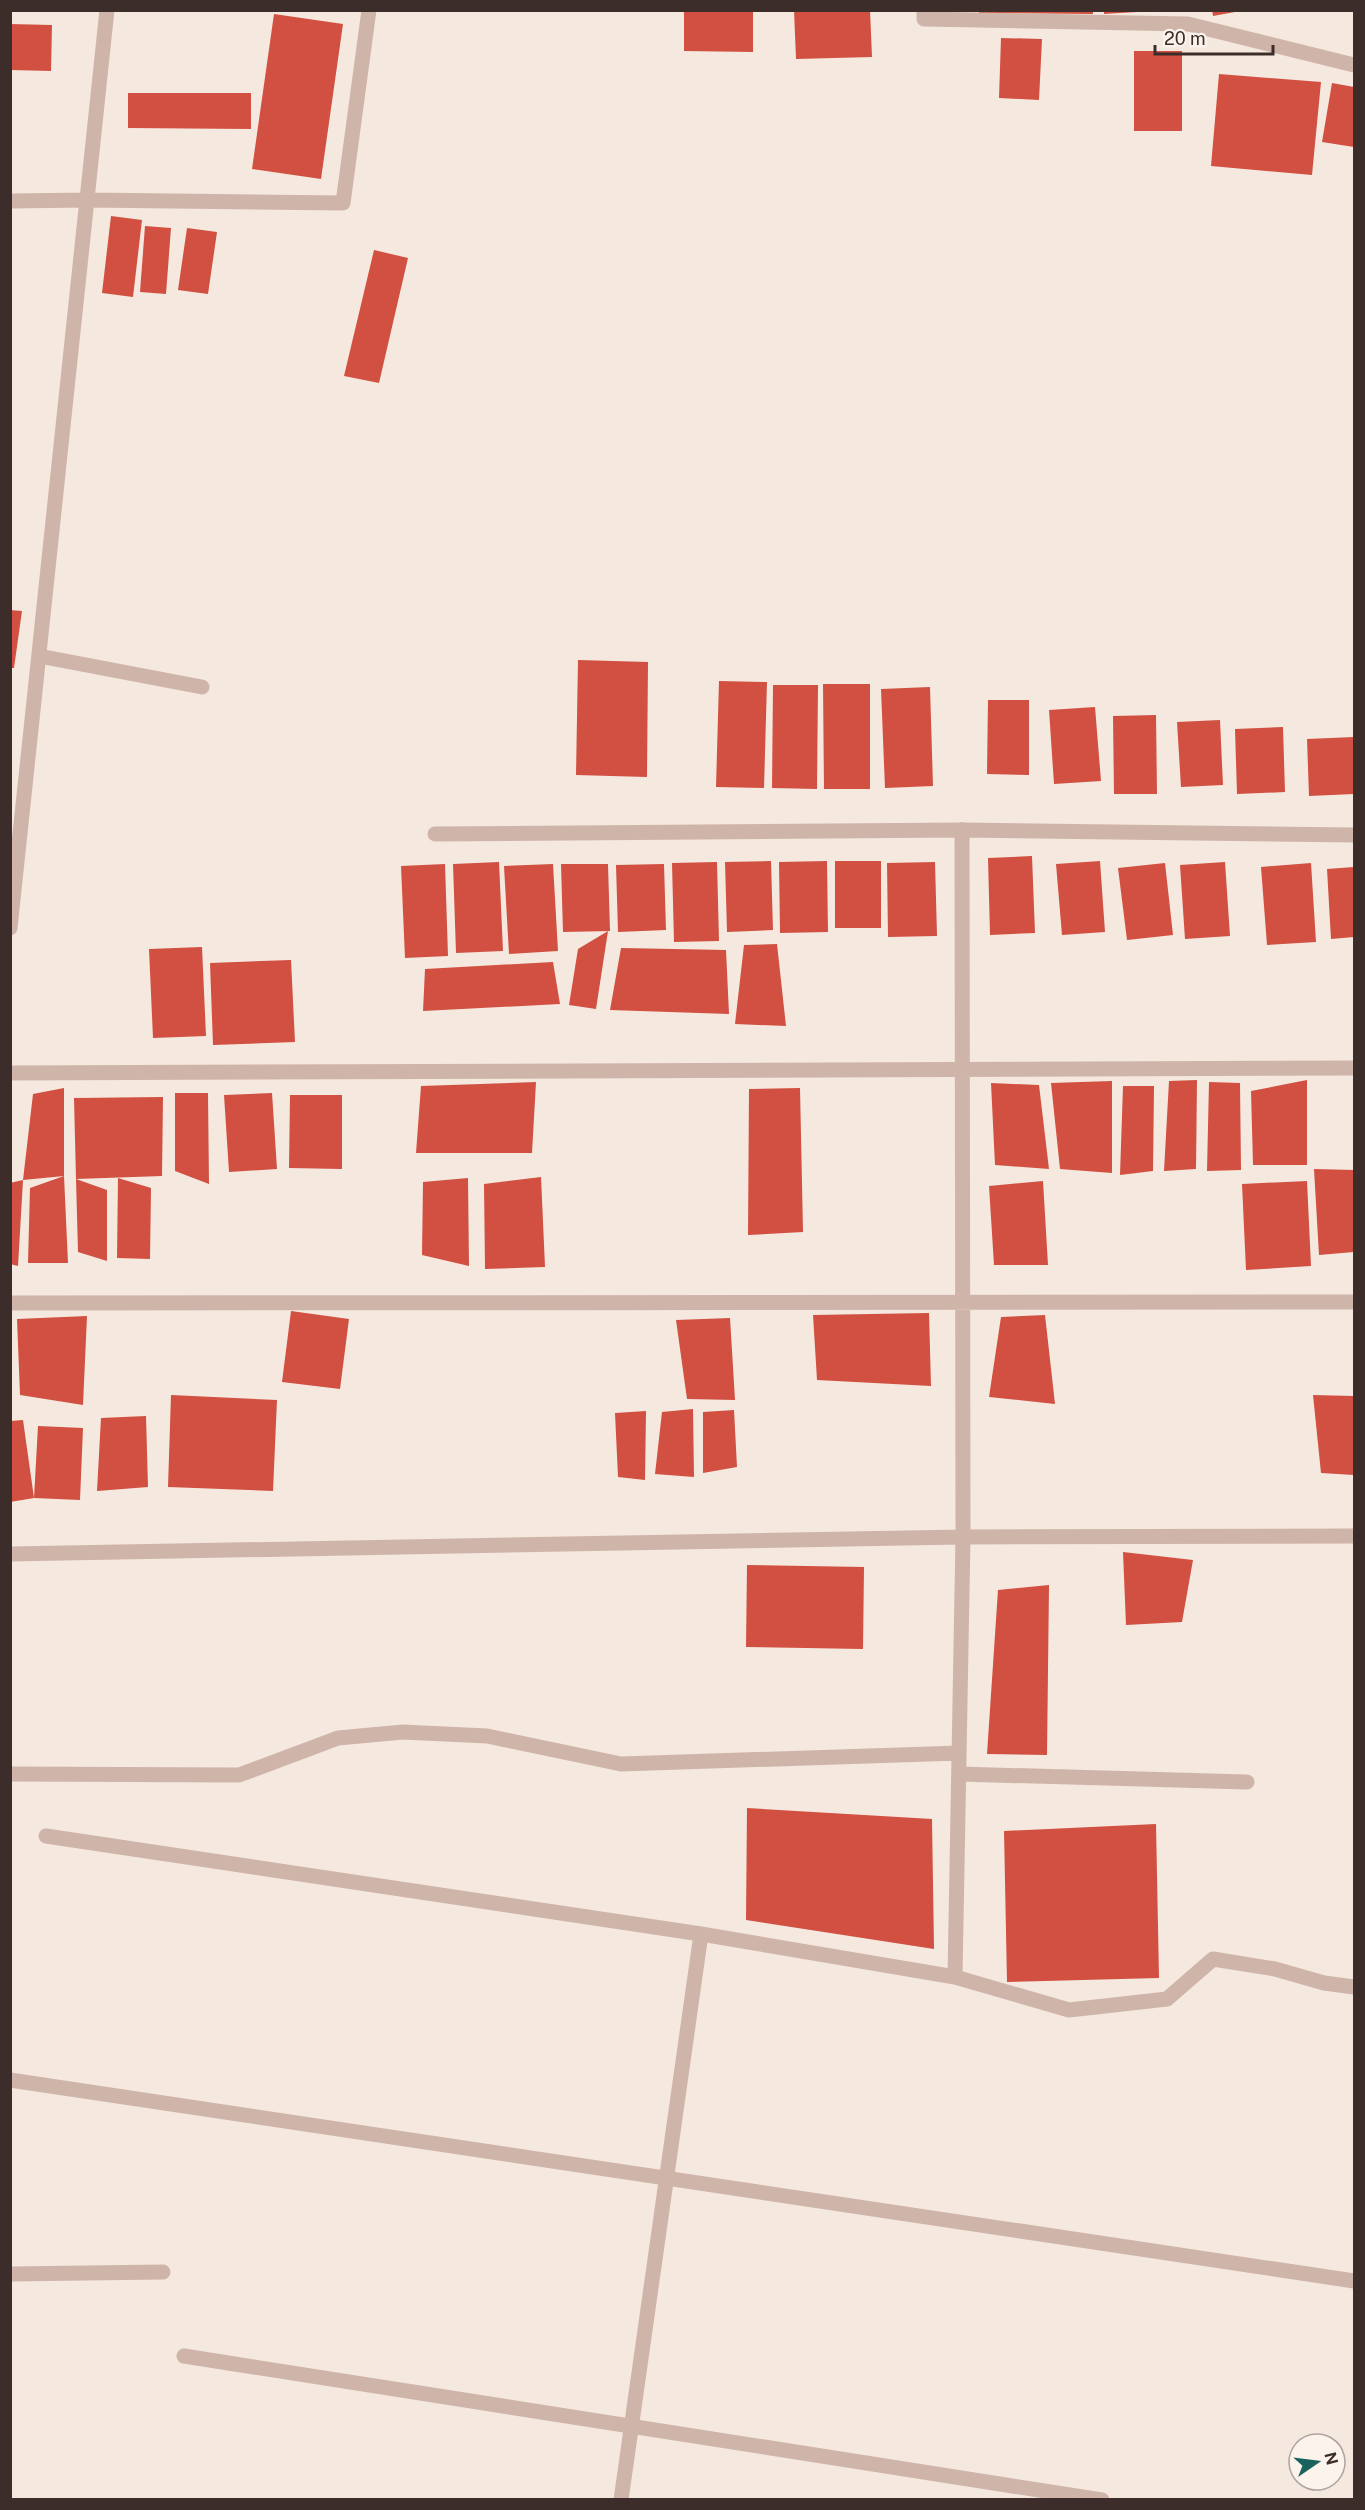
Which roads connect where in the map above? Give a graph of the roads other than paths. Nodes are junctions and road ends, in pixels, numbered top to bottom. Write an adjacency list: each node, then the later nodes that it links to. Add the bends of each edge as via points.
1 (107, 10): 6 (street)
2 (369, 10): 6 (street, via 343,203)
3 (924, 10): 4 (street, via 924,19)
4 (1188, 17): 5 (street)
5 (1354, 65)
6 (88, 200): 7 (street); 8 (street)
7 (10, 201)
8 (39, 656): 9 (street); 13 (street)
9 (202, 687)
10 (962, 830): 11 (street); 12 (street); 15 (street)
11 (435, 834)
12 (1354, 835)
13 (10, 928)
14 (1354, 1068): 15 (street)
15 (962, 1070): 16 (street); 17 (street)
16 (10, 1073)
17 (962, 1302): 18 (street); 19 (street); 21 (street)
18 (1354, 1302)
19 (10, 1304)
20 (1354, 1536): 21 (street)
21 (963, 1537): 22 (street); 23 (street)
22 (10, 1554)
23 (959, 1753): 24 (street, via 621,1764 487,1736 403,1732 338,1738 239,1775); 25 (street)
24 (10, 1774)
25 (959, 1774): 26 (street); 29 (street)
26 (1247, 1782)
27 (46, 1836): 28 (street)
28 (701, 1934): 29 (street); 32 (street)
29 (956, 1977): 30 (street, via 1069,2010 1167,1999 1212,1959)
30 (1354, 1987)
31 (10, 2080): 32 (street)
32 (667, 2177): 35 (street); 37 (street)
33 (163, 2272): 34 (street)
34 (10, 2274)
35 (1354, 2281)
36 (184, 2356): 37 (street)
37 (632, 2425): 38 (street); 39 (street)
38 (621, 2499)
39 (1102, 2499)

